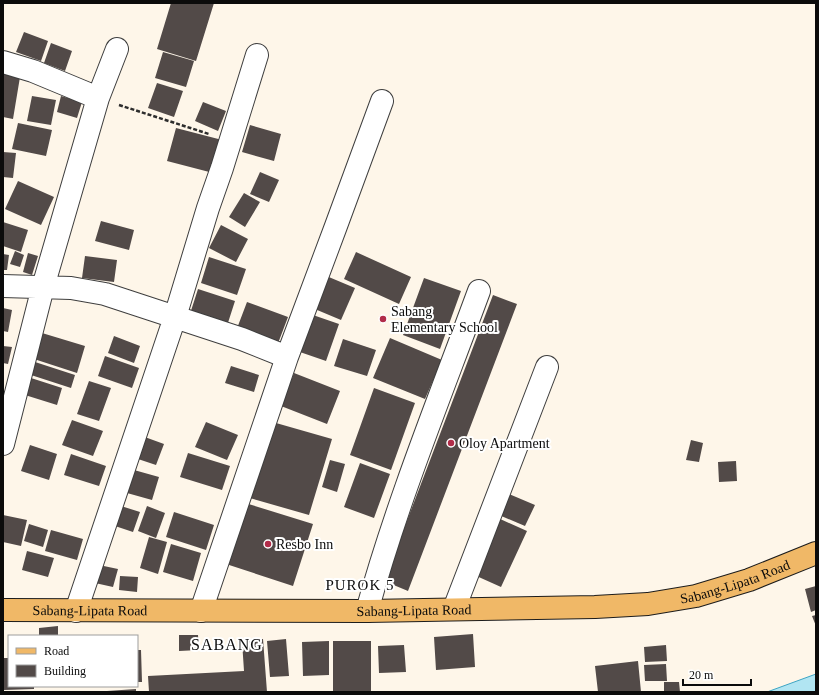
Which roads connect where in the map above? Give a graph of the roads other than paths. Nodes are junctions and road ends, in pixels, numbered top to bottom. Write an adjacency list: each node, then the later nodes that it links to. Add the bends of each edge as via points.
1 (117, 49): 4 (street)
2 (257, 55): 9 (street)
3 (3, 62): 4 (street)
4 (98, 98): 7 (street)
5 (382, 101): 10 (street)
6 (3, 286): 7 (street)
7 (42, 287): 9 (street, via 71,288 106,294); 12 (street)
8 (479, 291): 18 (street, via 409,481)
9 (175, 317): 10 (street); 16 (street)
10 (287, 357): 17 (street)
11 (547, 367): 14 (street)
12 (3, 444)
13 (816, 553): 14 (main road, Sabang-Lipata Road, via 749,580 696,596 648,604)
14 (454, 609): 18 (main road, Sabang-Lipata Road)
15 (3, 610): 16 (main road, Sabang-Lipata Road)
16 (76, 611): 17 (main road, Sabang-Lipata Road)
17 (201, 611): 18 (main road, Sabang-Lipata Road)
18 (367, 611)

